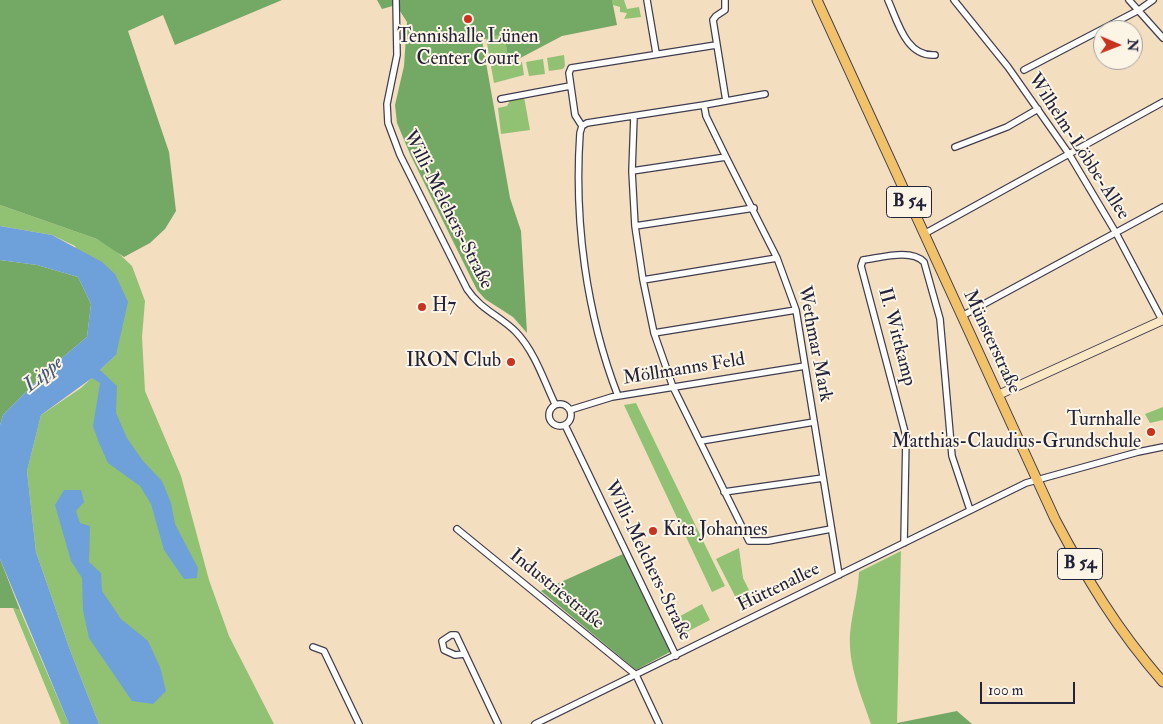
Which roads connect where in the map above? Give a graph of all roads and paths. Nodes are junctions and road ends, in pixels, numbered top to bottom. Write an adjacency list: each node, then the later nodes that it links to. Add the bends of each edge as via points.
1 (396, 0): 43 (street, Willi-Melchers-Straße, via 396,64 387,104 391,136 470,295 520,337)
2 (647, 0): 12 (street)
3 (725, 0): 11 (street, via 725,10 713,20)
4 (817, 0): 32 (main road, Münsterstraße / B 54)
5 (888, 0): 13 (street, via 909,46 922,54)
6 (954, 0): 21 (street, Wilhelm-Löbbe-Allee)
7 (1129, 0): 9 (street)
8 (1153, 0): 9 (street)
9 (1139, 10): 10 (street); 14 (street)
10 (1163, 38)
11 (716, 45): 12 (street); 18 (street)
12 (656, 53): 15 (street, via 571,68)
13 (935, 55)
14 (1024, 70)
15 (570, 86): 17 (street); 23 (street, via 575,115)
16 (765, 94): 18 (street)
17 (501, 98)
18 (726, 101): 20 (street)
19 (1163, 102): 25 (street)
20 (704, 105): 22 (street); 26 (street, Wethmar Mark)
21 (1038, 109): 24 (street, via 1007,127); 25 (street, Wilhelm-Löbbe-Allee)
22 (634, 116): 23 (street); 27 (street)
23 (582, 126): 42 (street, via 579,192 584,263 603,356)
24 (955, 147)
25 (1069, 154): 31 (street, Wilhelm-Löbbe-Allee); 32 (street)
26 (726, 157): 27 (street); 29 (street, Wethmar Mark)
27 (632, 171): 30 (street)
28 (1163, 207): 31 (street)
29 (754, 208): 30 (street); 33 (street, Wethmar Mark)
30 (635, 226): 34 (street)
31 (1116, 233): 36 (street); 37 (street, Wilhelm-Löbbe-Allee)
32 (924, 234): 36 (main road, Münsterstraße / B 54)
33 (777, 258): 34 (street); 35 (street, Wethmar Mark)
34 (643, 280): 38 (street)
35 (796, 310): 38 (street); 39 (street, Wethmar Mark)
36 (962, 316): 41 (main road, Münsterstraße / B 54)
37 (1163, 320): 41 (street)
38 (654, 333): 40 (street)
39 (805, 366): 40 (street, Möllmanns Feld); 45 (street, Wethmar Mark)
40 (673, 388): 42 (street, Möllmanns Feld); 47 (street)
41 (998, 395): 50 (main road, Münsterstraße / B 54)
42 (618, 396): 44 (street, Möllmanns Feld)
43 (556, 404): 44 (street, via 566,405); 46 (street, via 549,412 550,420 555,425)
44 (570, 410): 46 (street, via 571,416)
45 (814, 422): 47 (street); 49 (street, Wethmar Mark)
46 (565, 425): 59 (street, Willi-Melchers-Straße)
47 (701, 441): 51 (street)
48 (1163, 447): 50 (street, Hüttenallee)
49 (823, 478): 51 (street); 54 (street, Wethmar Mark)
50 (1037, 481): 52 (street, Hüttenallee, via 1026,483); 61 (main road, Münsterstraße / B 54, via 1066,541 1103,604)
51 (724, 492): 54 (street, via 749,541 768,541)
52 (970, 510): 55 (street, Hüttenallee); 55 (street, II. Wittkamp, via 952,456 940,320 924,262 906,254 862,261 906,436)
53 (457, 529): 60 (street, Industriestraße)
54 (831, 529): 56 (street, Wethmar Mark)
55 (904, 543): 56 (street, Hüttenallee)
56 (839, 575): 59 (street, Hüttenallee)
57 (314, 647): 62 (street, via 324,651)
58 (465, 654): 63 (street)
59 (676, 656): 60 (street, Hüttenallee)
60 (636, 675): 64 (street, Hüttenallee); 65 (street)
61 (1163, 682)
62 (360, 724)
63 (498, 724)
64 (534, 724)
65 (659, 724)

